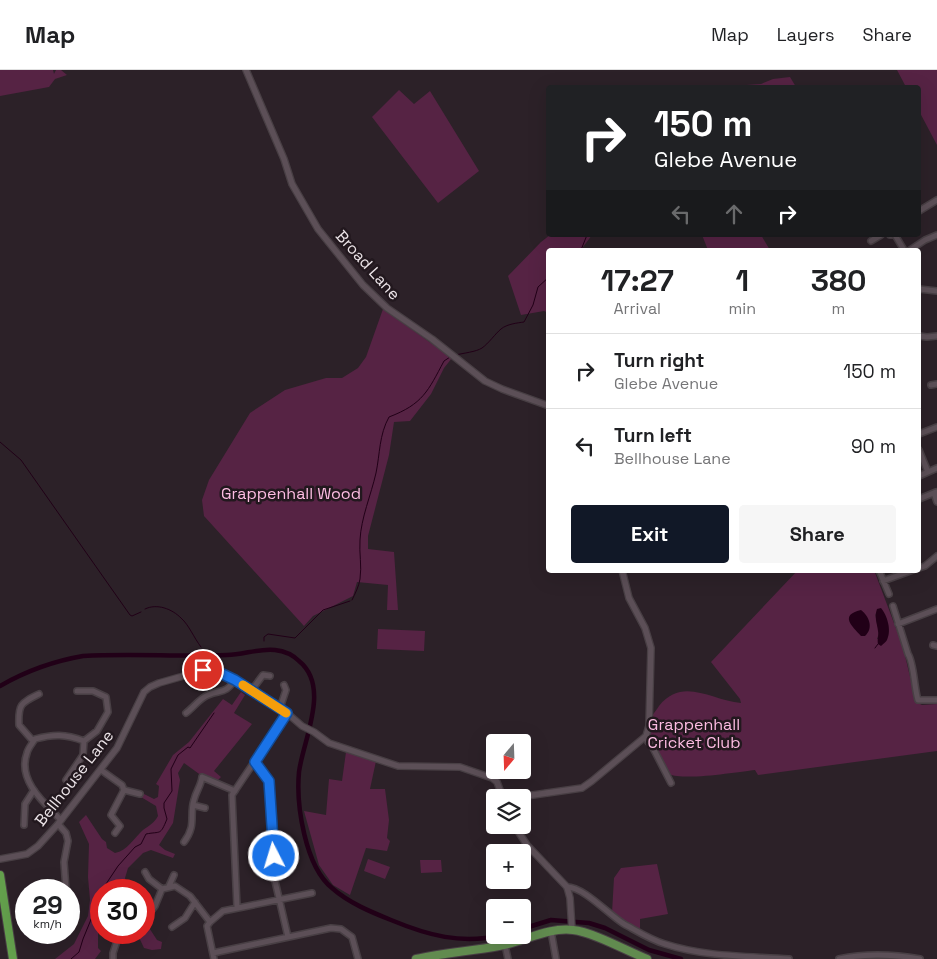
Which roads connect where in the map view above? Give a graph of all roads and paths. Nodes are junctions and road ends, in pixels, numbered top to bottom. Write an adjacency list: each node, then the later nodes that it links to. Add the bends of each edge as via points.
1 (246, 70): 14 (street, Broad Lane, via 292,184 318,229 363,285 391,311 490,384)
2 (937, 200): 3 (street)
3 (921, 210)
4 (937, 235): 9 (street)
5 (878, 237): 7 (street)
6 (896, 237): 8 (street)
7 (871, 241)
8 (903, 248)
9 (913, 248)
10 (921, 289): 11 (street)
11 (937, 291)
12 (921, 336): 13 (street)
13 (937, 336)
14 (546, 405)
15 (937, 427): 16 (street)
16 (921, 433)
17 (921, 455): 19 (street)
18 (937, 468): 19 (street)
19 (928, 472): 20 (street)
20 (921, 475)
21 (935, 493): 22 (street); 23 (street)
22 (921, 498)
23 (937, 502)
24 (937, 556): 25 (street)
25 (921, 567)
26 (623, 573): 44 (street, via 629,598 645,628 651,648 649,726)
27 (880, 573): 29 (street)
28 (905, 573): 29 (street)
29 (883, 581): 30 (street)
30 (889, 594)
31 (893, 606): 33 (street)
32 (937, 609): 33 (street)
33 (898, 624): 40 (street, via 911,659 918,700)
34 (270, 676): 37 (street, via 263,675)
35 (235, 680): 37 (street, Bellhouse Lane); 42 (street, via 229,688 207,695); 48 (street, Bellhouse Lane, via 214,670 203,670 150,687 144,692 125,734)
36 (284, 685): 41 (street, via 286,690)
37 (251, 690): 41 (street, Bellhouse Lane)
38 (77, 691): 46 (street, via 93,691 106,697 108,712 97,731)
39 (39, 694): 45 (street, via 24,701 18,710 19,725)
40 (937, 700)
41 (280, 708): 43 (street, Bellhouse Lane)
42 (186, 713)
43 (287, 713): 47 (street); 51 (street, Bellhouse Lane, via 338,747 390,765 460,767 492,778)
44 (645, 738): 50 (street); 56 (street, via 582,788)
45 (34, 741): 46 (street, via 52,734); 52 (street, via 26,754 25,774)
46 (84, 741): 49 (street, via 83,755)
47 (255, 762): 54 (street); 73 (street, via 269,781)
48 (101, 770): 53 (street); 59 (street, Bellhouse Lane)
49 (66, 780)
50 (671, 783)
51 (500, 789)
52 (34, 790): 59 (street); 60 (street, via 25,804)
53 (124, 790): 55 (street); 61 (street, via 111,815 120,826)
54 (235, 791): 57 (street, via 202,777); 76 (street, via 232,795)
55 (140, 794)
56 (531, 795)
57 (193, 805): 58 (street); 63 (street, via 193,821)
58 (205, 808)
59 (59, 822): 64 (street, Bellhouse Lane, via 27,854); 68 (street, via 68,841)
60 (24, 826)
61 (115, 833)
62 (519, 834): 70 (street)
63 (184, 842)
64 (0, 859)
65 (144, 872): 71 (street)
66 (0, 875): 85 (highway)
67 (174, 875): 69 (street)
68 (65, 879)
69 (169, 886): 71 (street); 74 (street, via 175,886)
70 (567, 887): 79 (street); 92 (street, via 578,890 622,922 662,944 715,954)
71 (162, 889): 75 (street)
72 (312, 893): 73 (street)
73 (279, 900): 76 (street); 81 (street)
74 (195, 902): 77 (street); 78 (street, via 186,918)
75 (155, 906)
76 (237, 907): 77 (street, via 223,911)
77 (210, 922): 84 (street, via 207,926)
78 (172, 927)
79 (572, 927): 80 (main road); 91 (main road)
80 (551, 931): 83 (main road); 90 (street)
81 (288, 937): 84 (street); 87 (street, via 341,929 352,937)
82 (116, 944): 86 (street)
83 (505, 945): 88 (main road); 89 (street)
84 (214, 956)
85 (14, 959)
86 (113, 959)
87 (358, 959)
88 (417, 959)
89 (508, 959)
90 (556, 959)
91 (647, 959)
92 (789, 959)
93 (839, 959): 94 (street, via 898,955)
94 (920, 959)

